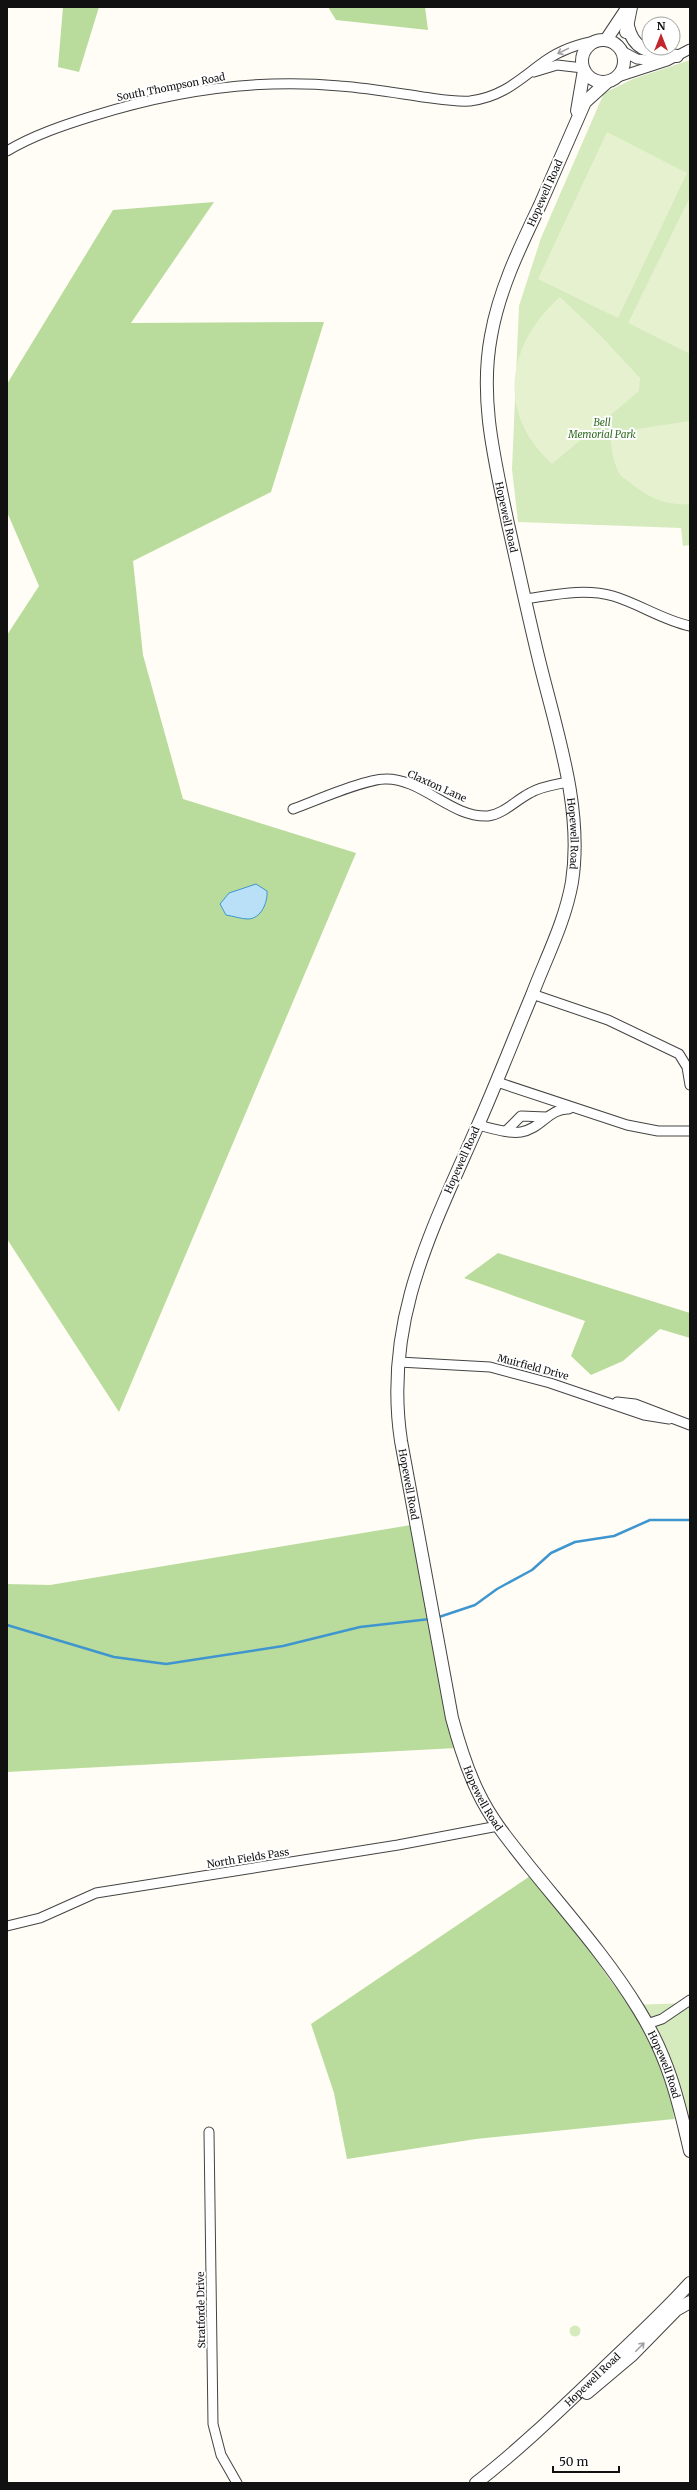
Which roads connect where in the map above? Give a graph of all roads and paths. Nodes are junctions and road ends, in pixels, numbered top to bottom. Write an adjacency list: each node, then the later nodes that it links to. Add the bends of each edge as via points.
1 (628, 7): 4 (street)
2 (631, 7): 3 (street)
3 (628, 26): 5 (street, via 631,37); 7 (street)
4 (603, 40): 7 (street); 11 (street, via 587,48 582,57); 12 (street, South Thompson Road, one-way to 12, via 565,50 546,60)
5 (641, 48)
6 (690, 49): 8 (street)
7 (621, 50): 10 (street, via 637,59 650,62); 13 (street, via 625,65)
8 (681, 54)
9 (677, 56): 10 (street)
10 (664, 61): 13 (street)
11 (583, 69): 12 (street, South Thompson Road, via 557,65); 14 (street, via 593,80); 15 (street, Hopewell Road)
12 (531, 73): 16 (street, South Thompson Road, via 513,87 495,96 462,101 332,85 261,84 197,91 151,100 66,125)
13 (618, 77): 14 (street)
14 (606, 83): 15 (street, Hopewell Road, via 585,102)
15 (572, 132): 17 (street, Hopewell Road, via 502,291 487,360 487,416)
16 (7, 151)
17 (525, 599): 18 (street, via 572,592 600,593 625,600 662,617); 19 (street, Hopewell Road)
18 (690, 626)
19 (568, 782): 20 (street, Claxton Lane, via 543,786 501,812 488,816 468,812 405,783 386,779); 21 (street, Hopewell Road, via 572,816 572,880 564,913)
20 (293, 809)
21 (532, 994): 22 (street, Hopewell Road); 23 (street, via 576,1007 662,1044 679,1054 687,1067)
22 (497, 1082): 24 (street); 26 (street, Hopewell Road)
23 (690, 1085)
24 (579, 1109): 25 (street, via 559,1109); 28 (street, via 658,1131)
25 (546, 1117): 27 (street, via 536,1126 521,1132); 27 (street, via 521,1116)
26 (478, 1125): 27 (street); 29 (street, Hopewell Road, via 416,1270 407,1306)
27 (506, 1131)
28 (690, 1131)
29 (400, 1362): 30 (street, Muirfield Drive, via 490,1367 611,1402 635,1404); 31 (street, Hopewell Road, via 398,1425 452,1718 464,1761 479,1795)
30 (690, 1425)
31 (498, 1826): 32 (street, North Fields Pass, via 398,1845 96,1893 40,1918); 34 (street, Hopewell Road, via 616,1975)
32 (7, 1926)
33 (690, 2000): 34 (street, via 662,2019)
34 (647, 2024): 36 (street, Hopewell Road, via 659,2044 674,2081)
35 (209, 2132): 40 (street, Stratforde Drive, via 213,2424 221,2455)
36 (690, 2151)
37 (689, 2280): 39 (street, Hopewell Road)
38 (690, 2302): 39 (street, Hopewell Road, one-way to 38, via 607,2378 673,2313)
39 (545, 2425): 41 (street, Hopewell Road, via 516,2452)
40 (237, 2483)
41 (476, 2483)

